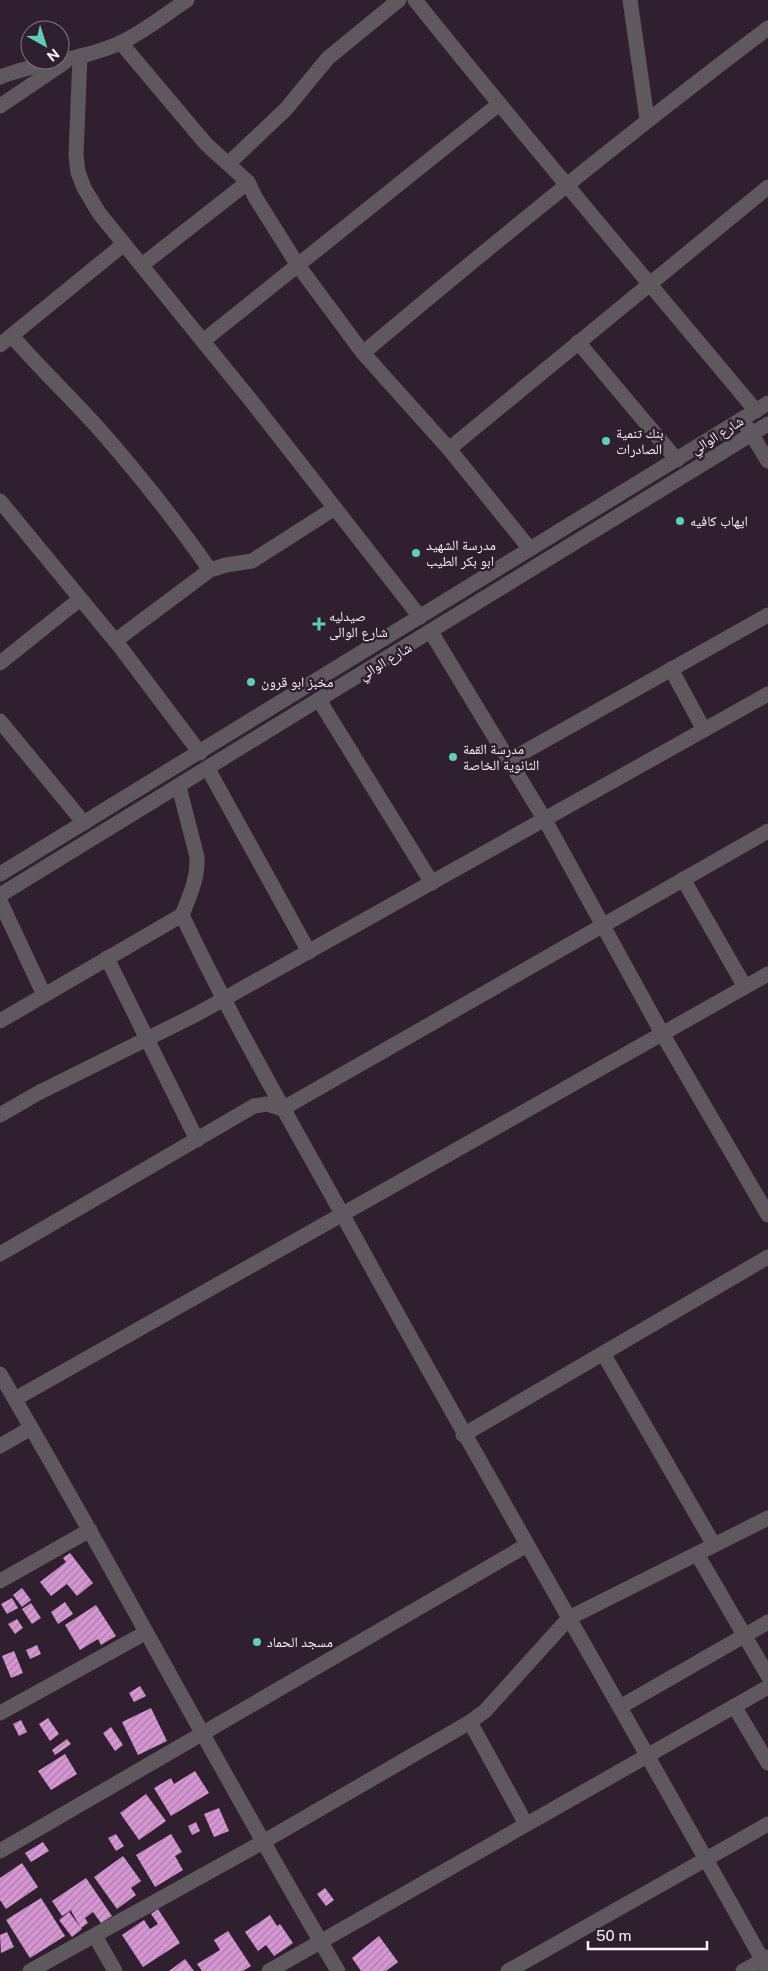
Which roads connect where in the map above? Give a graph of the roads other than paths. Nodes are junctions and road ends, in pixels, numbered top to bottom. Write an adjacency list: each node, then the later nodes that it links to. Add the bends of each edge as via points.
1 (399, 0): 12 (street, via 328,58 286,110)
2 (415, 0): 9 (street)
3 (630, 0): 11 (street)
4 (179, 2): 6 (street)
5 (768, 28): 11 (street)
6 (121, 43): 7 (street); 12 (street, via 206,144)
7 (75, 57): 8 (street, via 25,67); 10 (street); 16 (street, via 78,172 99,213)
8 (0, 77)
9 (499, 104): 14 (street); 17 (street)
10 (0, 106)
11 (648, 119): 14 (street)
12 (228, 163): 13 (street)
13 (248, 182): 17 (street); 18 (street)
14 (568, 184): 19 (street); 23 (street)
15 (768, 187): 19 (street)
16 (124, 244): 18 (street); 20 (street)
17 (297, 264): 21 (street); 23 (street)
18 (142, 265): 21 (street)
19 (650, 282): 22 (street); 24 (street)
20 (6, 340): 34 (street, via 36,365 106,437 154,493)
21 (203, 341): 32 (street)
22 (578, 342): 28 (street); 29 (street)
23 (363, 352): 28 (street)
24 (762, 407): 25 (street, شارع الوالي)
25 (742, 419): 27 (street); 29 (street, شارع الوالي)
26 (768, 424): 27 (street, شارع الوالي)
27 (752, 434): 30 (street); 38 (street, شارع الوالي)
28 (449, 449): 33 (street)
29 (677, 460): 33 (street, شارع الوالي)
30 (768, 461)
31 (2, 507): 35 (street)
32 (336, 508): 34 (street, via 252,561); 37 (street)
33 (530, 550): 37 (street, شارع الوالي)
34 (210, 570): 39 (street)
35 (80, 599): 39 (street); 40 (street)
36 (768, 615): 41 (street)
37 (420, 617): 46 (street, شارع الوالي)
38 (431, 632): 43 (street, شارع الوالي); 47 (street)
39 (115, 642): 46 (street)
40 (0, 663)
41 (671, 669): 45 (street); 47 (street)
42 (768, 694): 45 (street)
43 (319, 700): 48 (street, شارع الوالي); 55 (street)
44 (1, 723): 51 (street)
45 (704, 730): 50 (street)
46 (200, 752): 51 (street, شارع الوالي)
47 (510, 760): 50 (street)
48 (208, 769): 49 (street, شارع الوالي); 60 (street)
49 (178, 787): 56 (street, شارع الوالي); 58 (street, via 197,857 193,890)
50 (545, 820): 55 (street); 59 (street)
51 (84, 823): 53 (street, شارع الوالي)
52 (768, 830): 54 (street)
53 (0, 874)
54 (683, 879): 59 (street); 63 (street)
55 (432, 883): 60 (street)
56 (0, 895)
57 (0, 900): 64 (street)
58 (182, 915): 61 (street); 65 (street)
59 (604, 925): 67 (street); 69 (street)
60 (309, 952): 65 (street)
61 (107, 958): 64 (street); 68 (street)
62 (768, 974): 63 (street)
63 (745, 987): 67 (street)
64 (44, 995): 66 (street)
65 (222, 1000): 68 (street); 69 (street)
66 (0, 1021)
67 (663, 1035): 72 (street); 73 (street)
68 (146, 1040): 70 (street); 71 (street)
69 (282, 1109): 71 (street, via 267,1104 254,1106); 72 (street)
70 (0, 1115)
71 (197, 1140): 74 (street)
72 (342, 1215): 78 (street); 80 (street)
73 (768, 1215)
74 (0, 1254)
75 (768, 1258): 76 (street)
76 (604, 1354): 80 (street); 85 (street)
77 (0, 1374): 78 (street)
78 (15, 1399): 79 (street)
79 (31, 1428): 81 (street); 83 (street)
80 (463, 1435): 84 (street)
81 (0, 1446)
82 (768, 1518): 85 (street)
83 (90, 1530): 87 (street); 90 (street)
84 (527, 1545): 88 (street); 98 (street)
85 (714, 1545): 86 (street)
86 (696, 1554): 88 (street); 91 (street)
87 (0, 1581)
88 (569, 1618): 95 (street); 97 (street, via 490,1705)
89 (768, 1622): 91 (street)
90 (145, 1633): 96 (street); 98 (street)
91 (744, 1636): 92 (street); 95 (street)
92 (768, 1676)
93 (768, 1687): 94 (street)
94 (734, 1706): 99 (street); 100 (street)
95 (620, 1707): 99 (street)
96 (0, 1713)
97 (470, 1722): 101 (street); 103 (street)
98 (202, 1735): 103 (street); 104 (street)
99 (648, 1756): 101 (street); 105 (street)
100 (768, 1763)
101 (526, 1824): 107 (street)
102 (768, 1824): 105 (street)
103 (263, 1842): 106 (street); 107 (street)
104 (0, 1851)
105 (706, 1858): 108 (street); 113 (street)
106 (95, 1936): 109 (street); 110 (street)
107 (321, 1942): 111 (street); 112 (street)
108 (766, 1962): 114 (street)
109 (30, 1971)
110 (115, 1971)
111 (269, 1971)
112 (338, 1971)
113 (508, 1971)
114 (743, 1971)

